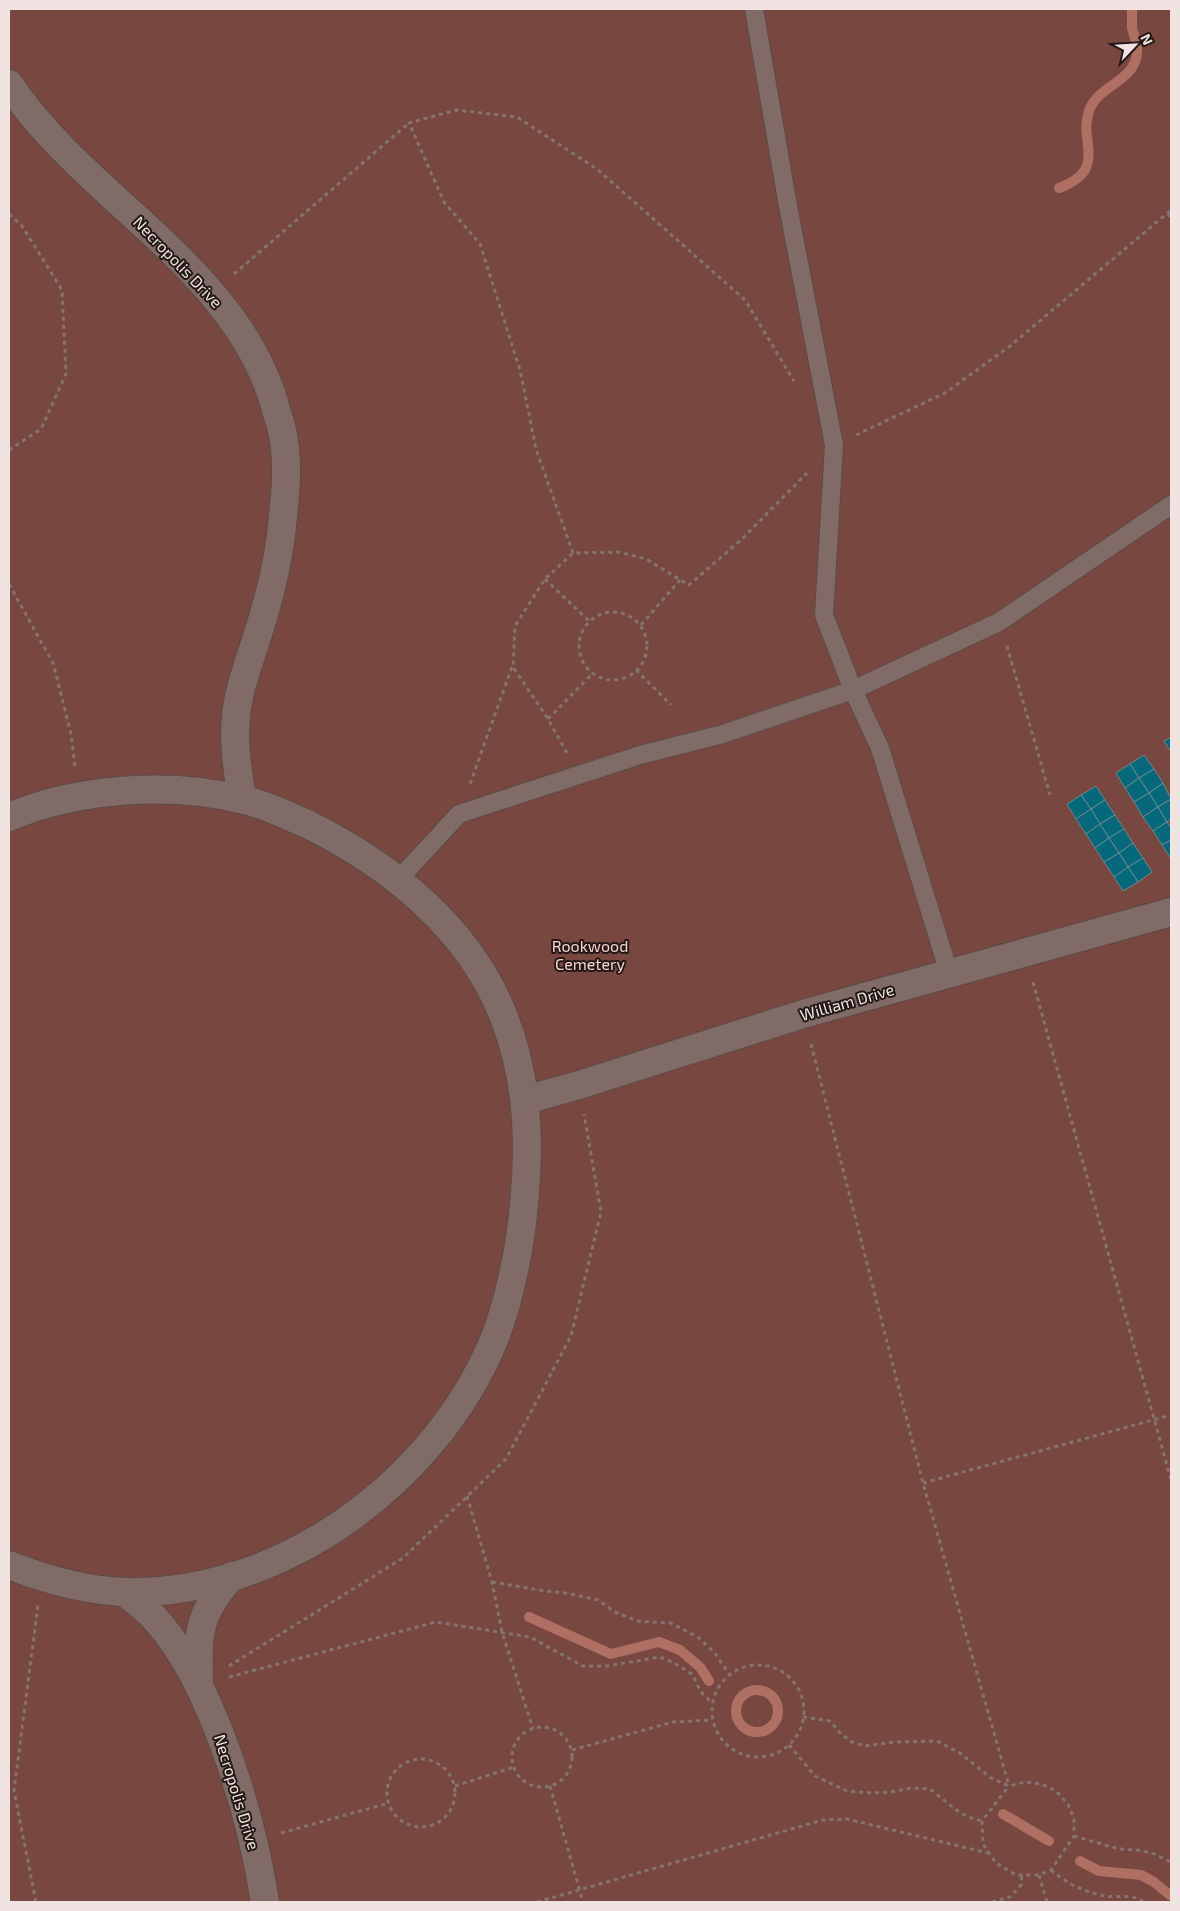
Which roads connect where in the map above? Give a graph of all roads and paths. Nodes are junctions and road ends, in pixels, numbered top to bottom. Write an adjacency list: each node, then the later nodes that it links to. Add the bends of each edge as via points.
1 (754, 9): 10 (lane)
2 (9, 84): 8 (street, Necropolis Drive, via 24,107 62,149)
3 (409, 122): 8 (path); 9 (path, via 456,110 517,118 598,169 745,300); 13 (path, via 444,202 480,244 520,370 536,449)
4 (1171, 210): 6 (path)
5 (9, 214): 11 (path, via 22,226 62,290 66,374 41,429)
6 (1168, 214): 7 (path); 10 (path, via 1010,346 946,393)
7 (1171, 218)
8 (212, 292): 29 (street, Necropolis Drive, via 248,342 272,392 284,441 286,487 282,536 271,590 244,677 236,716 235,753)
9 (799, 389)
10 (834, 446): 15 (path, via 742,539 689,585); 23 (lane, via 824,615)
11 (9, 450)
12 (1171, 505): 18 (lane)
13 (573, 553): 14 (path); 15 (path, via 619,552 646,559)
14 (545, 578): 17 (path); 20 (path, via 515,626)
15 (680, 580): 19 (path)
16 (9, 584): 28 (path, via 53,663 72,734)
17 (589, 621): 19 (path, via 606,612 625,613); 22 (path, via 580,638 581,658)
18 (1000, 622): 23 (lane); 27 (path)
19 (641, 625): 21 (path, via 648,644 644,662)
20 (513, 667): 25 (path); 30 (path)
21 (636, 670): 22 (path, via 630,676 611,680); 24 (path)
22 (593, 673): 25 (path)
23 (853, 690): 26 (lane, via 723,734); 35 (lane, via 880,748)
24 (671, 705)
25 (548, 719): 26 (path)
26 (578, 775): 30 (lane)
27 (1050, 794)
28 (79, 797): 29 (street, via 169,790); 31 (street)
29 (242, 799): 32 (street, via 335,838)
30 (460, 814): 32 (lane)
31 (9, 817)
32 (398, 880): 38 (street, via 450,930 489,986 514,1046)
33 (1171, 912): 34 (street, William Drive)
34 (1024, 952): 35 (street, William Drive); 40 (path)
35 (949, 973): 36 (street, William Drive)
36 (803, 1014): 37 (street, William Drive); 42 (path)
37 (579, 1085): 38 (street, William Drive); 43 (path, via 601,1212 571,1336 506,1459)
38 (525, 1100): 45 (street, via 528,1162 521,1237 494,1339 458,1405 416,1461 362,1510 293,1552)
39 (1171, 1415): 40 (path)
40 (1155, 1419): 41 (path); 42 (path)
41 (1171, 1480)
42 (923, 1483): 61 (path)
43 (467, 1496): 47 (path); 51 (path, via 403,1558)
44 (9, 1566): 46 (street)
45 (232, 1576): 48 (street, via 175,1590); 51 (street, Necropolis Drive, via 208,1608 201,1628)
46 (50, 1580): 48 (street, via 87,1589); 72 (path, via 38,1606 14,1791)
47 (492, 1582): 49 (path); 50 (path, via 598,1600 637,1621 671,1623 699,1638 714,1652)
48 (124, 1592): 51 (street, Necropolis Drive, via 158,1622)
49 (502, 1632): 51 (path, via 436,1622); 52 (path, via 530,1637 583,1666 607,1666 660,1656 692,1674 701,1692); 55 (path)
50 (729, 1674): 52 (path); 53 (path, via 743,1667 758,1665 774,1668 797,1688 803,1702)
51 (199, 1685): 65 (street, Necropolis Drive, via 232,1767)
52 (712, 1703): 54 (path)
53 (804, 1717): 56 (path); 61 (path, via 830,1722 852,1742 864,1746 937,1741 960,1753 991,1778)
54 (712, 1720): 56 (path, via 718,1735 743,1756 759,1758 775,1754); 57 (path, via 673,1722)
55 (533, 1729): 57 (path, via 552,1729 561,1734); 58 (path, via 518,1740 512,1758)
56 (789, 1745): 63 (path, via 815,1776 847,1791 872,1793 930,1789 959,1812)
57 (572, 1750): 60 (path, via 572,1760 565,1776)
58 (514, 1768): 59 (path); 60 (path, via 525,1781 541,1787)
59 (454, 1786): 62 (path, via 452,1809 445,1818 424,1828 402,1822); 62 (path, via 444,1768 424,1759 413,1760 395,1772 389,1782)
60 (550, 1786): 71 (path)
61 (1009, 1786): 63 (path); 64 (path, via 1025,1782 1042,1784 1056,1792 1068,1804 1074,1819)
62 (388, 1803): 65 (path)
63 (982, 1821): 66 (path, via 983,1844)
64 (1074, 1836): 67 (path, via 1119,1850 1152,1853); 68 (path)
65 (254, 1841): 73 (street, Necropolis Drive)
66 (989, 1853): 69 (path, via 996,1863 1016,1875); 71 (path, via 847,1819 822,1820)
67 (1171, 1862)
68 (1051, 1870): 70 (path); 78 (path, via 1066,1882 1086,1890)
69 (1022, 1875): 70 (path); 76 (path, via 1022,1886 1010,1897)
70 (1039, 1875): 77 (path)
71 (579, 1891): 74 (path); 75 (path)
72 (36, 1902)
73 (266, 1902)
74 (537, 1902)
75 (583, 1902)
76 (992, 1902)
77 (1047, 1902)
78 (1143, 1902)

